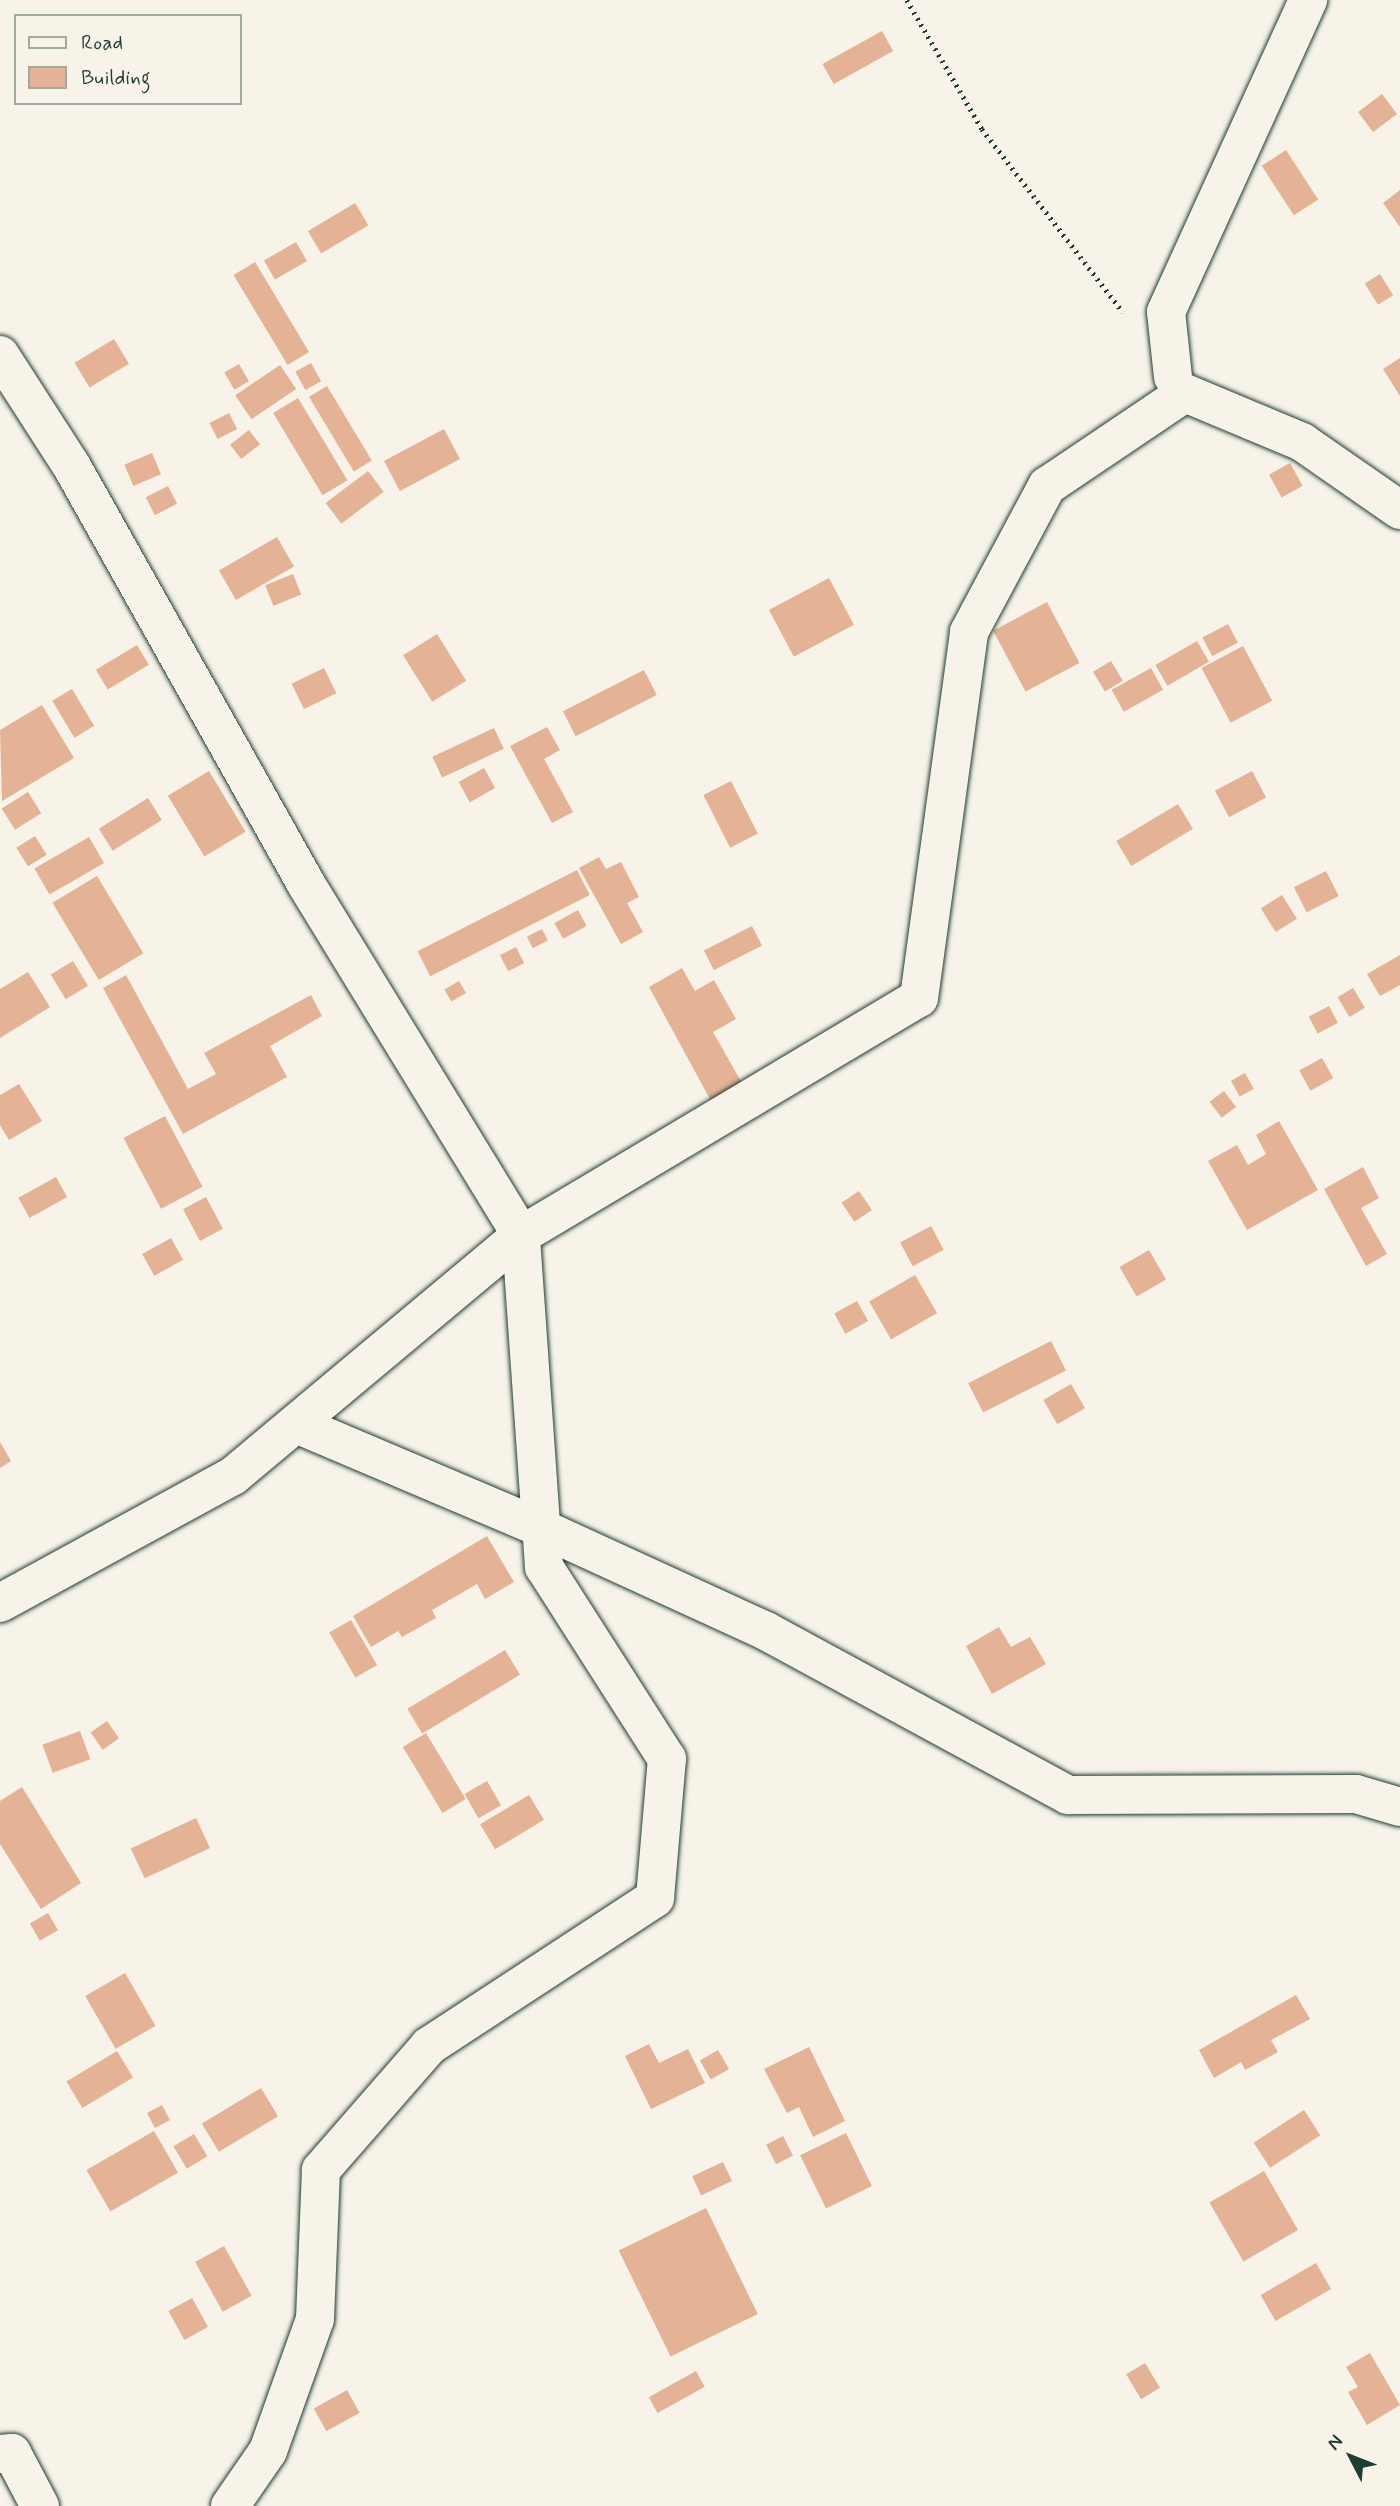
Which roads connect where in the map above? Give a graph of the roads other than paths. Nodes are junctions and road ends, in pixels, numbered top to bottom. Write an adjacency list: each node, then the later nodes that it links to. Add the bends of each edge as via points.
1 (1308, 0): 3 (street, via 1166,312)
2 (0, 355): 5 (street, via 71,465 306,884)
3 (1173, 377)
4 (1400, 510): 5 (street, via 1302,442 1185,393 1046,486 969,632 919,998)
5 (521, 1235): 6 (street); 7 (street)
6 (296, 1424): 7 (street); 8 (street, via 233,1476)
7 (541, 1528): 9 (street, via 766,1631 1068,1795 1356,1794); 12 (street, via 544,1567 667,1759 655,1898 429,2046 321,2170 315,2319 268,2451)
8 (0, 1603)
9 (1400, 1807)
10 (0, 2454): 11 (street, via 12,2453)
11 (40, 2506)
12 (230, 2506)

